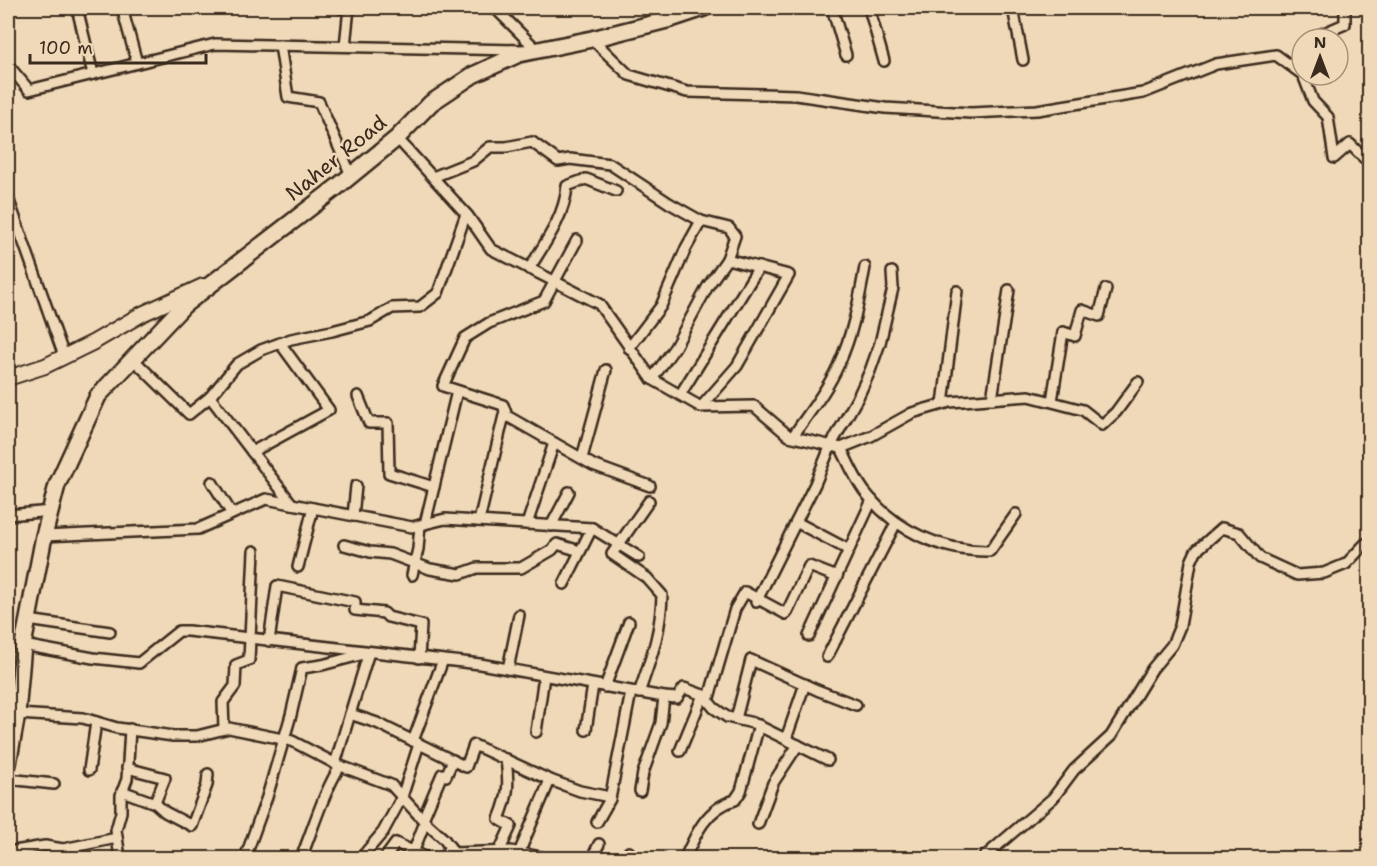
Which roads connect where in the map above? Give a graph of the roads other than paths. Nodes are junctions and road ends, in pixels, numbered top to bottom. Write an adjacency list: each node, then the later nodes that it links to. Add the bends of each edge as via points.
1 (77, 8): 23 (street)
2 (122, 8): 20 (street)
3 (341, 8): 15 (street, via 349,8)
4 (488, 8): 16 (street, via 496,9)
5 (655, 8): 11 (street)
6 (704, 8): 11 (main road, Naher Road)
7 (832, 8): 17 (street)
8 (869, 8): 19 (street)
9 (1013, 8): 18 (street)
10 (1345, 8): 12 (street, via 1345,24)
11 (671, 19): 13 (main road, Naher Road)
12 (1338, 27)
13 (592, 39): 16 (main road, Naher Road); 22 (street, via 629,75 687,92 796,95 885,108 971,113 1037,110 1143,93 1216,64 1276,55)
14 (280, 45): 15 (street); 20 (street, via 215,44); 27 (street, via 288,97 319,102)
15 (345, 46): 16 (street)
16 (537, 50): 25 (main road, Naher Road, via 473,75 431,104)
17 (846, 55)
18 (1023, 60)
19 (884, 61)
20 (137, 63): 23 (street)
21 (8, 65): 23 (street, via 29,90)
22 (1290, 65)
23 (93, 74)
24 (1308, 87): 26 (street, via 1313,101 1328,117 1334,158 1350,144)
25 (397, 138): 27 (main road, Naher Road); 28 (street)
26 (1370, 164)
27 (351, 175): 39 (main road, Naher Road)
28 (433, 177): 31 (street); 32 (street, via 472,161 490,147 532,142 558,161 610,164)
29 (616, 191): 37 (street, via 586,179 567,186 566,203)
30 (8, 198): 46 (street)
31 (466, 214): 37 (street, via 491,249); 44 (street, via 438,293 420,307 392,308 369,321)
32 (701, 221): 34 (street, via 729,228 735,236); 45 (street, via 661,306)
33 (577, 240): 40 (street)
34 (727, 259): 35 (street); 50 (street)
35 (759, 267): 53 (street); 59 (street, via 789,275 737,366)
36 (865, 267): 61 (street, via 859,304 838,368)
37 (529, 269): 40 (street)
38 (892, 272): 63 (street, via 880,343)
39 (211, 282): 46 (main road, Naher Road); 47 (main road)
40 (555, 282): 45 (street, via 598,304); 52 (street, via 544,302 489,323 465,338 443,386)
41 (1106, 289): 57 (street, via 1099,316 1082,310 1075,336 1063,332)
42 (1009, 290): 56 (street)
43 (957, 291): 58 (street)
44 (279, 343): 55 (street, via 237,364); 64 (street, via 329,410)
45 (629, 348): 50 (street)
46 (64, 356): 49 (main road, Naher Road)
47 (133, 359): 55 (street, via 189,414); 75 (main road, via 98,396 57,485)
48 (606, 370): 65 (street)
49 (8, 378)
50 (652, 379): 53 (street)
51 (1138, 381): 57 (street, via 1102,425 1083,410)
52 (457, 391): 60 (street, via 503,405); 69 (street)
53 (680, 395): 59 (street)
54 (358, 396): 69 (street, via 369,423 388,423 389,473)
55 (210, 397): 64 (street)
56 (992, 399): 57 (street, via 1029,396); 58 (street)
57 (1052, 401)
58 (943, 404): 63 (street, via 912,413 871,436)
59 (701, 407): 61 (street, via 754,406)
60 (505, 411): 62 (street, via 507,416); 80 (street)
61 (793, 436): 63 (street)
62 (554, 443): 65 (street); 84 (street)
63 (836, 446): 71 (street); 81 (street)
64 (252, 452): 73 (street)
65 (582, 458): 68 (street)
66 (212, 482): 76 (street)
67 (356, 486): 79 (street)
68 (650, 486)
69 (434, 487): 83 (street)
70 (569, 492): 85 (street)
71 (872, 500): 82 (street); 91 (street)
72 (649, 501): 89 (street)
73 (292, 504): 74 (street); 76 (street, via 266,499)
74 (313, 508): 79 (street); 96 (street)
75 (51, 511): 78 (street); 87 (main road)
76 (232, 514): 87 (street, via 198,529)
77 (1016, 514): 82 (street, via 990,551 954,548)
78 (8, 515)
79 (353, 516): 83 (street, via 412,527)
80 (479, 521): 83 (street, via 445,519); 84 (street)
81 (796, 522): 91 (street); 100 (street)
82 (896, 523): 110 (street)
83 (422, 524): 95 (street)
84 (527, 524): 85 (street)
85 (551, 526): 86 (street)
86 (592, 528): 89 (street); 93 (street)
87 (44, 536): 102 (main road)
88 (1370, 542): 173 (street, via 1346,564 1324,573 1297,575 1260,558 1239,533 1222,528 1196,551 1180,626 1172,645 1152,669 1111,736 1074,770 1053,798)
89 (618, 544): 94 (street); 118 (street, via 612,554 647,578 662,595 662,622 653,655)
90 (344, 545): 95 (street)
91 (849, 550): 98 (street)
92 (254, 551): 106 (street)
93 (580, 551): 95 (street, via 557,544 521,568 477,568 460,574); 99 (street)
94 (639, 557)
95 (415, 563): 97 (street)
96 (298, 567)
97 (412, 575)
98 (837, 577): 100 (street, via 809,566 786,614); 105 (street)
99 (564, 584)
100 (757, 601): 120 (street, via 746,592 735,609)
101 (519, 615): 113 (street)
102 (28, 620): 104 (street); 108 (main road)
103 (629, 622): 117 (street)
104 (110, 632)
105 (809, 636)
106 (252, 639): 107 (street); 108 (street, via 179,631 139,663); 128 (street, via 249,660 236,665 234,686 223,702)
107 (269, 641): 109 (street); 111 (street, via 277,586 355,602 355,610 384,613 422,625)
108 (23, 645): 122 (main road)
109 (369, 652): 111 (street); 123 (street); 131 (street, via 302,668)
110 (827, 657)
111 (419, 658): 112 (street)
112 (443, 660): 113 (street); 133 (street)
113 (508, 669): 114 (street)
114 (544, 676): 116 (street); 130 (street)
115 (805, 684): 121 (street); 124 (street, via 751,660); 132 (street)
116 (593, 685): 117 (street); 129 (street)
117 (605, 687): 118 (street)
118 (635, 693): 119 (street); 150 (street)
119 (664, 697): 120 (street, via 678,698 684,688); 148 (street, via 661,723)
120 (705, 698): 124 (street); 135 (street)
121 (856, 705)
122 (12, 714): 125 (street); 139 (main road)
123 (350, 714): 133 (street); 140 (street)
124 (736, 719): 126 (street)
125 (96, 722): 127 (street); 142 (street)
126 (759, 725): 132 (street); 172 (street, via 741,791 735,800 707,816)
127 (130, 729): 128 (street, via 173,736 197,736); 141 (street)
128 (224, 729): 131 (street)
129 (586, 730)
130 (536, 732)
131 (284, 739): 140 (street); 164 (street)
132 (786, 739): 134 (street)
133 (416, 743): 137 (street); 149 (street)
134 (798, 745): 138 (street); 154 (street, via 773,783)
135 (680, 751)
136 (506, 759): 137 (street, via 474,745 466,767); 145 (street); 159 (street, via 509,786 499,819 511,826)
137 (453, 760): 152 (street, via 446,776 442,774)
138 (828, 760)
139 (8, 764)
140 (338, 765): 149 (street, via 391,785); 165 (street)
141 (127, 768): 147 (street); 151 (street, via 165,778)
142 (89, 770)
143 (208, 774): 151 (street, via 192,826)
144 (8, 779): 146 (street)
145 (550, 780): 150 (street); 160 (street)
146 (54, 784)
147 (122, 791): 151 (street); 155 (street)
148 (640, 791)
149 (402, 797): 152 (street); 166 (street, via 383,832)
150 (610, 797): 153 (street)
151 (155, 803)
152 (424, 820): 157 (street); 161 (street)
153 (597, 822)
154 (758, 824)
155 (117, 838): 158 (street, via 63,849 45,846); 163 (street)
156 (599, 844): 171 (street)
157 (450, 847): 162 (street, via 454,853); 169 (street)
158 (8, 852)
159 (499, 852): 160 (street); 162 (street)
160 (519, 853): 170 (street)
161 (413, 856): 167 (street, via 396,843); 168 (street)
162 (485, 856)
163 (120, 858)
164 (245, 858)
165 (301, 858)
166 (361, 858)
167 (385, 858)
168 (427, 858)
169 (444, 858)
170 (544, 858)
171 (592, 858)
172 (685, 858)
173 (983, 858)

